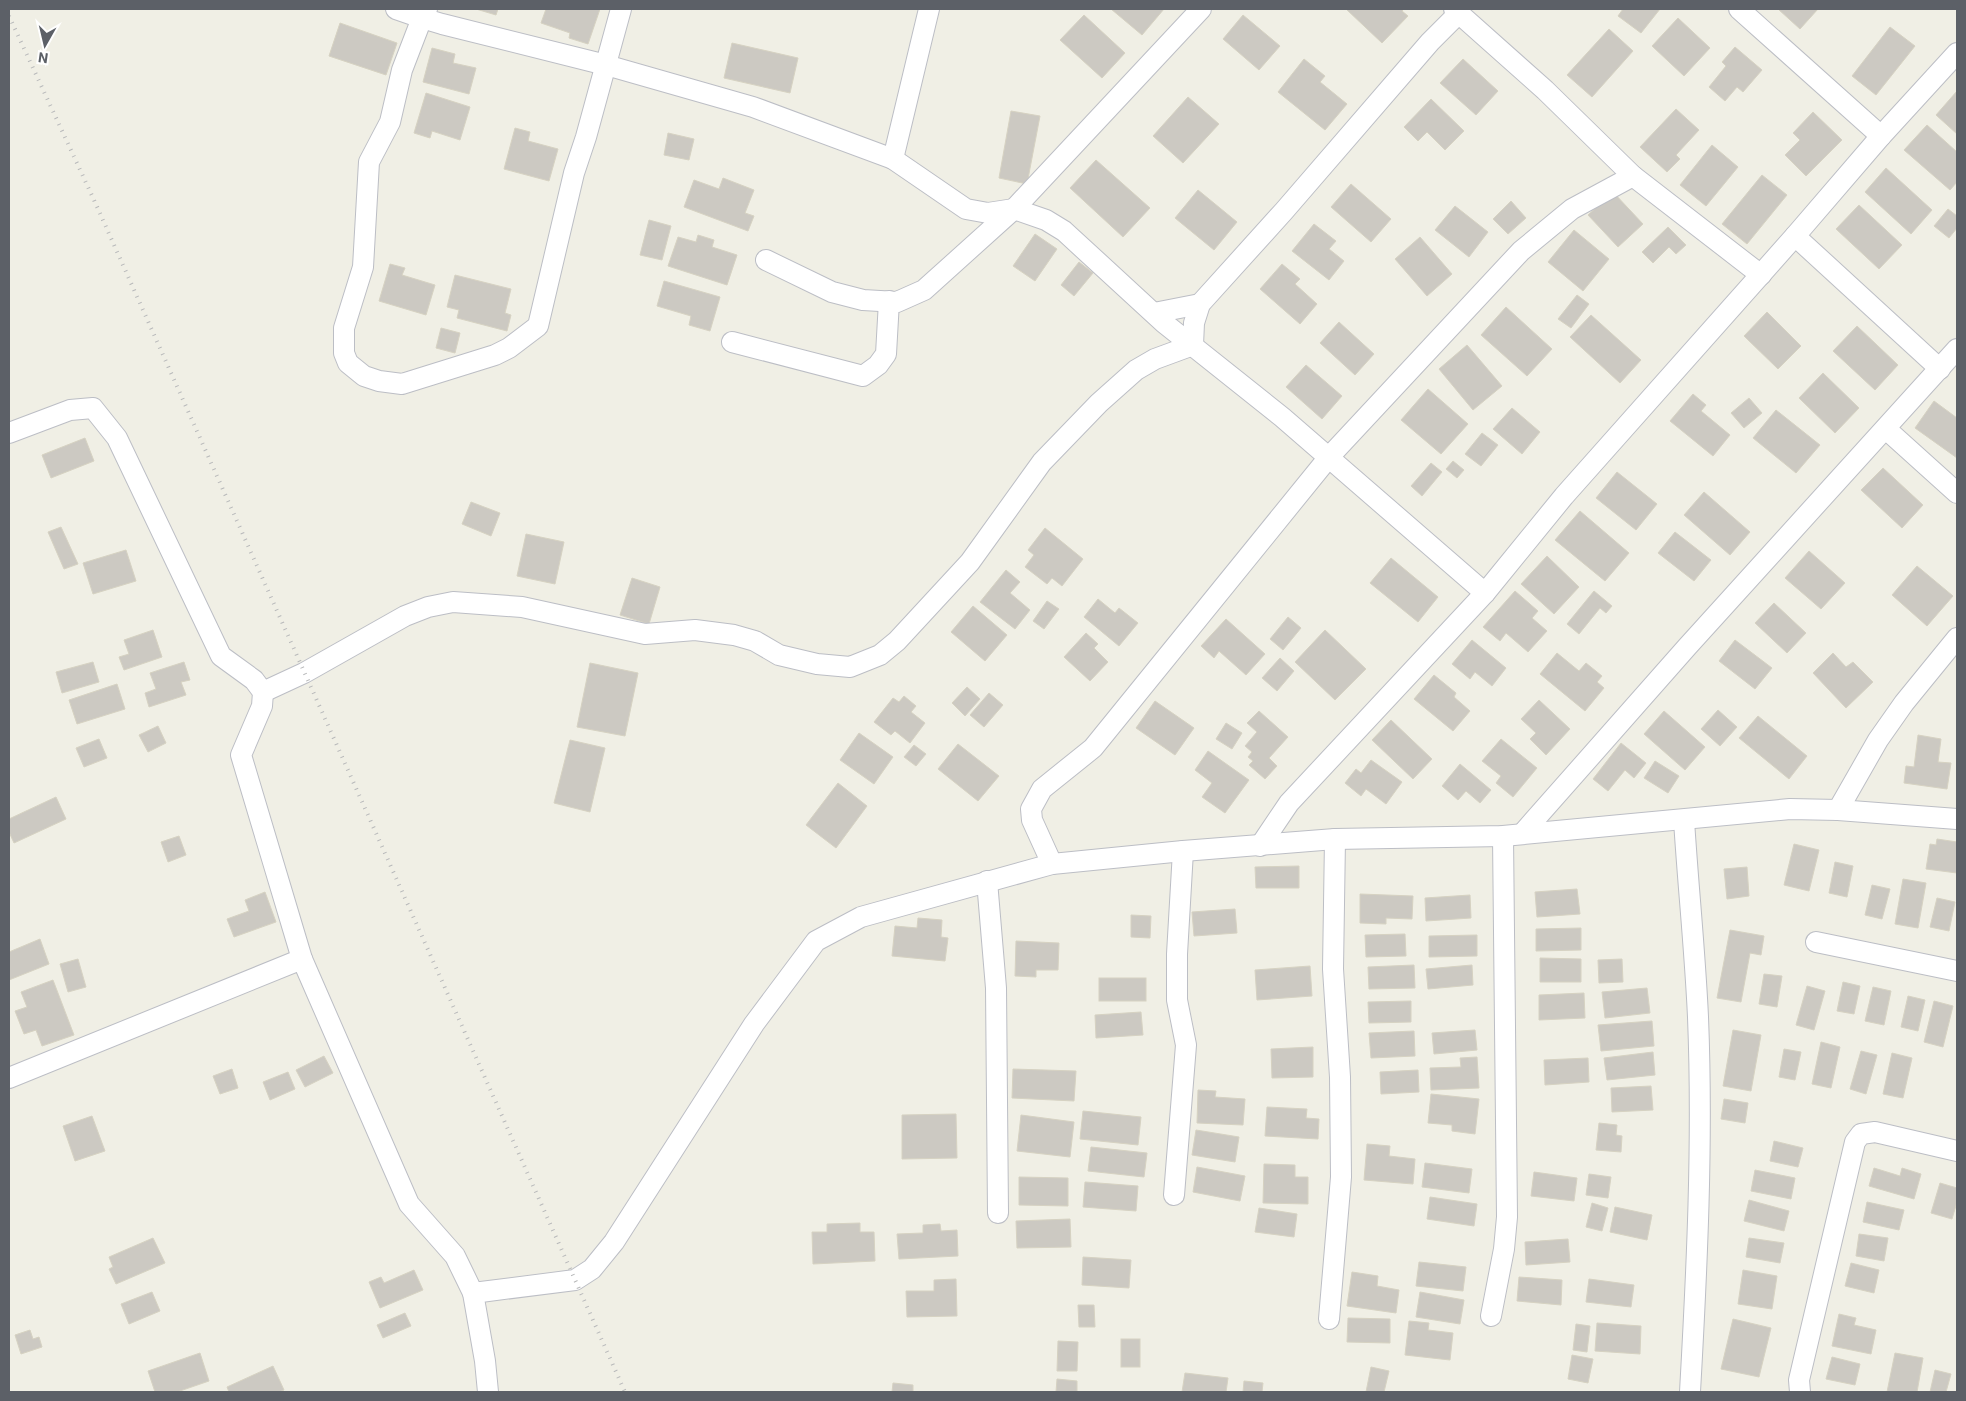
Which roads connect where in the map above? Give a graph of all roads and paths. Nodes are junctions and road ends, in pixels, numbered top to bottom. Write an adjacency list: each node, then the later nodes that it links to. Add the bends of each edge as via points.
1 (396, 9): 7 (street)
2 (621, 9): 9 (street)
3 (929, 9): 11 (street)
4 (1201, 9): 13 (street)
5 (1739, 9): 10 (street)
6 (1456, 11): 12 (street, via 1545,90); 18 (street)
7 (425, 13): 9 (street); 9 (street, via 402,70 390,122 369,162 363,267 344,328 344,353 348,364 379,382 402,384 495,355 538,326 574,173)
8 (1957, 53): 10 (street)
9 (606, 66): 11 (street, via 753,107)
10 (1881, 136): 14 (street)
11 (894, 159): 13 (street, via 966,209 988,213)
12 (1633, 176): 16 (street); 26 (street, via 1572,209 1521,250)
13 (1014, 209): 17 (street, via 924,290 897,302); 19 (street, via 1064,230)
14 (1795, 236): 16 (street); 23 (street)
15 (766, 260): 17 (street, via 832,292 863,300)
16 (1761, 275): 28 (street, via 1564,496)
17 (889, 302): 20 (street, via 886,354 863,376)
18 (1200, 304): 19 (street); 21 (street, via 1194,323)
19 (1154, 313): 21 (street)
20 (732, 342)
21 (1193, 345): 26 (street); 30 (street, via 1136,370 1099,403 1042,462 970,562 897,641 880,654 850,667 817,664 779,655 755,641 734,635 695,630 646,634 522,607 453,602 404,616 304,673)
22 (1957, 349): 23 (street)
23 (1940, 369): 24 (street)
24 (1886, 430): 27 (street); 34 (street)
25 (9, 433): 30 (street, via 70,410 93,408 117,438 221,656 254,680)
26 (1329, 457): 28 (street); 38 (street, via 1093,748 1042,789 1031,809 1032,820)
27 (1957, 493)
28 (1485, 593): 36 (street, via 1289,803)
29 (1957, 638): 31 (street, via 1878,740)
30 (262, 692): 41 (street, via 262,706 241,756)
31 (1838, 810): 32 (street, via 1773,810); 33 (street)
32 (1684, 820): 34 (street); 51 (street, via 1698,1016 1699,1110 1696,1294)
33 (1957, 820)
34 (1512, 835): 35 (street); 48 (street, via 1507,1217)
35 (1335, 839): 36 (street); 49 (street, via 1333,969 1340,1077 1341,1177)
36 (1260, 846): 37 (street)
37 (1183, 851): 38 (street); 45 (street, via 1177,1000 1186,1045)
38 (1052, 864): 39 (street)
39 (987, 881): 46 (street, via 996,988); 47 (street, via 861,917 816,941 754,1024 614,1242 592,1269 576,1280)
40 (1816, 942): 42 (street)
41 (302, 959): 43 (street); 47 (street, via 409,1204 455,1256)
42 (1957, 971)
43 (9, 1078)
44 (1957, 1151): 52 (street, via 1875,1132 1861,1134 1855,1142 1799,1380)
45 (1174, 1195)
46 (998, 1213)
47 (473, 1293): 50 (street)
48 (1491, 1316)
49 (1330, 1319)
50 (488, 1392)
51 (1690, 1392)
52 (1800, 1392)

